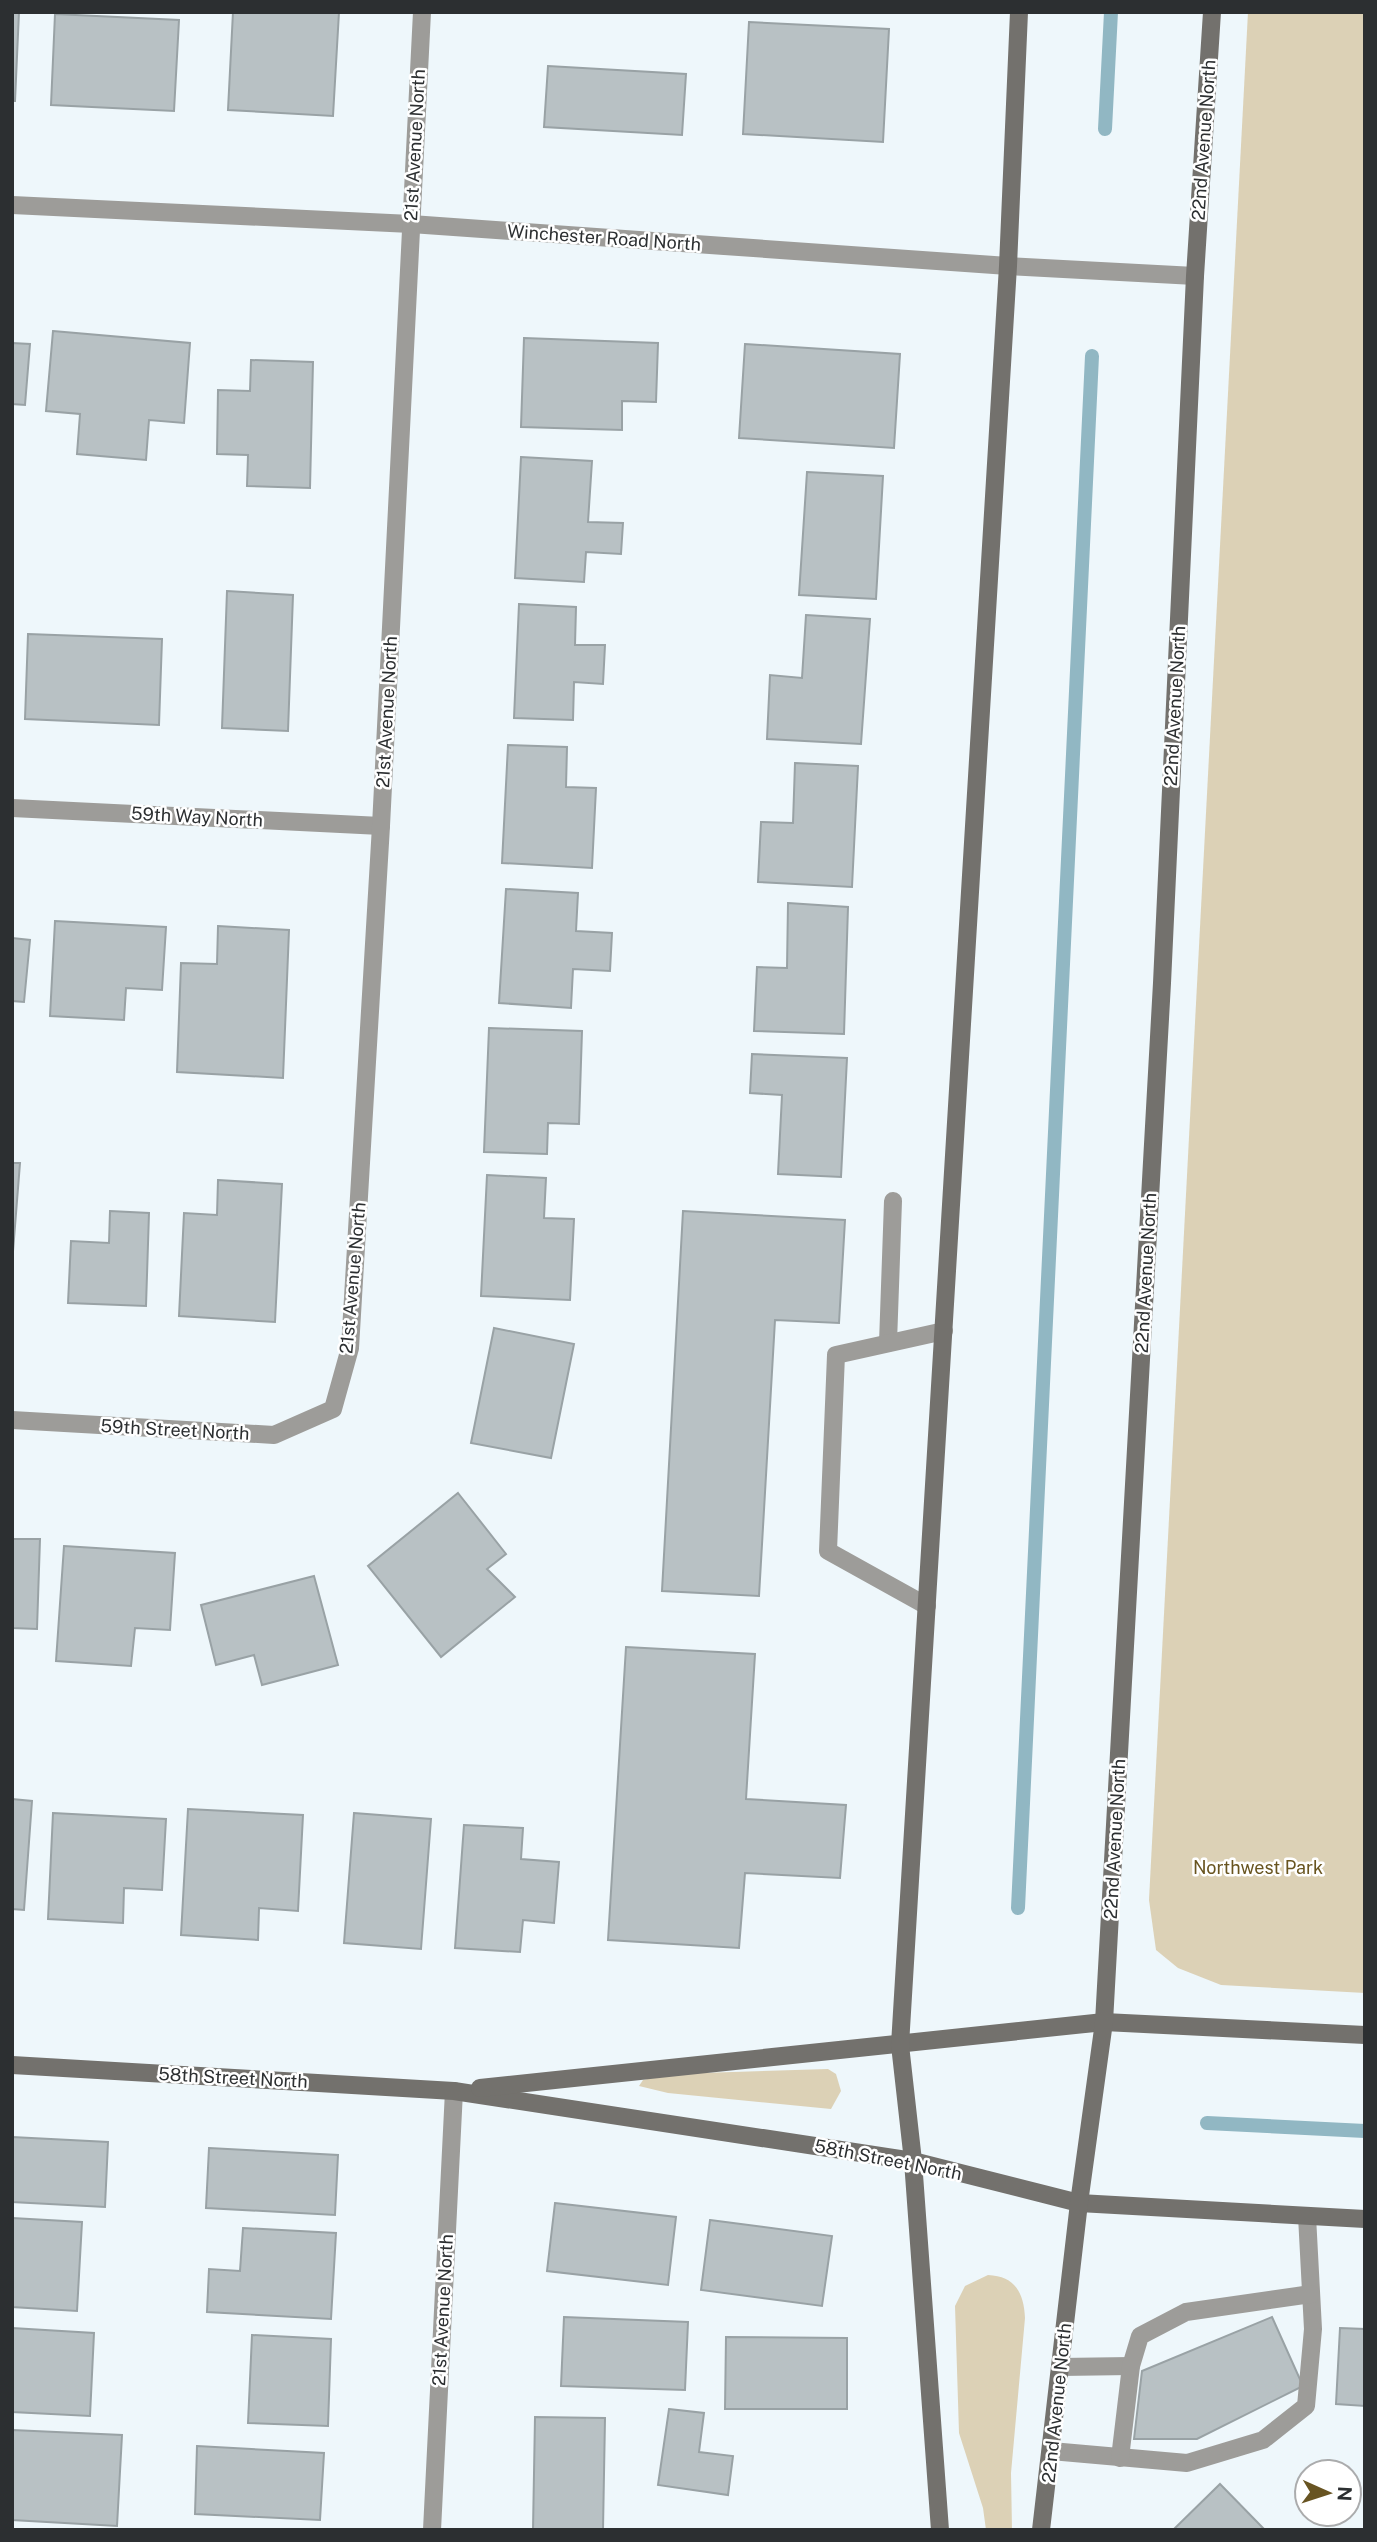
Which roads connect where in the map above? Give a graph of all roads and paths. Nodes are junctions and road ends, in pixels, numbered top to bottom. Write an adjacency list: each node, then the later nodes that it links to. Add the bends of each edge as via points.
1 (422, 12): 5 (street, 21st Avenue North)
2 (1019, 12): 6 (main road)
3 (1212, 12): 7 (main road, 22nd Avenue North)
4 (12, 205): 5 (street, Winchester Road North)
5 (411, 224): 6 (street, Winchester Road North); 9 (street, 21st Avenue North)
6 (1008, 267): 7 (street, Winchester Road North); 11 (main road)
7 (1195, 276): 16 (main road, 22nd Avenue North, via 1161,997)
8 (12, 807): 9 (street, 59th Way North)
9 (381, 826): 13 (street, 21st Avenue North, via 350,1348)
10 (893, 1201): 12 (street)
11 (944, 1331): 12 (street); 15 (main road)
12 (888, 1343): 15 (street, via 836,1354 828,1551)
13 (333, 1409): 14 (street, 59th Street North, via 274,1435)
14 (12, 1420)
15 (927, 1606): 18 (main road)
16 (1104, 2022): 17 (main road, 58th Street North); 18 (main road, 58th Street North); 22 (main road, 22nd Avenue North)
17 (1365, 2035)
18 (900, 2045): 20 (main road, 58th Street North); 21 (main road)
19 (12, 2065): 20 (main road, 58th Street North)
20 (454, 2091): 21 (main road, 58th Street North); 30 (street, 21st Avenue North)
21 (913, 2161): 22 (main road, 58th Street North); 31 (main road)
22 (1079, 2203): 23 (main road, 58th Street North); 27 (main road, 22nd Avenue North)
23 (1307, 2216): 24 (main road, 58th Street North); 25 (street)
24 (1365, 2219)
25 (1311, 2294): 26 (street, via 1186,2312 1140,2336); 29 (street, via 1313,2329 1306,2406 1263,2440 1187,2463)
26 (1131, 2366): 27 (street); 29 (street)
27 (1060, 2367): 28 (main road, 22nd Avenue North)
28 (1052, 2451): 29 (street); 32 (main road, 22nd Avenue North)
29 (1120, 2458)
30 (432, 2530)
31 (940, 2530)
32 (1041, 2530)

